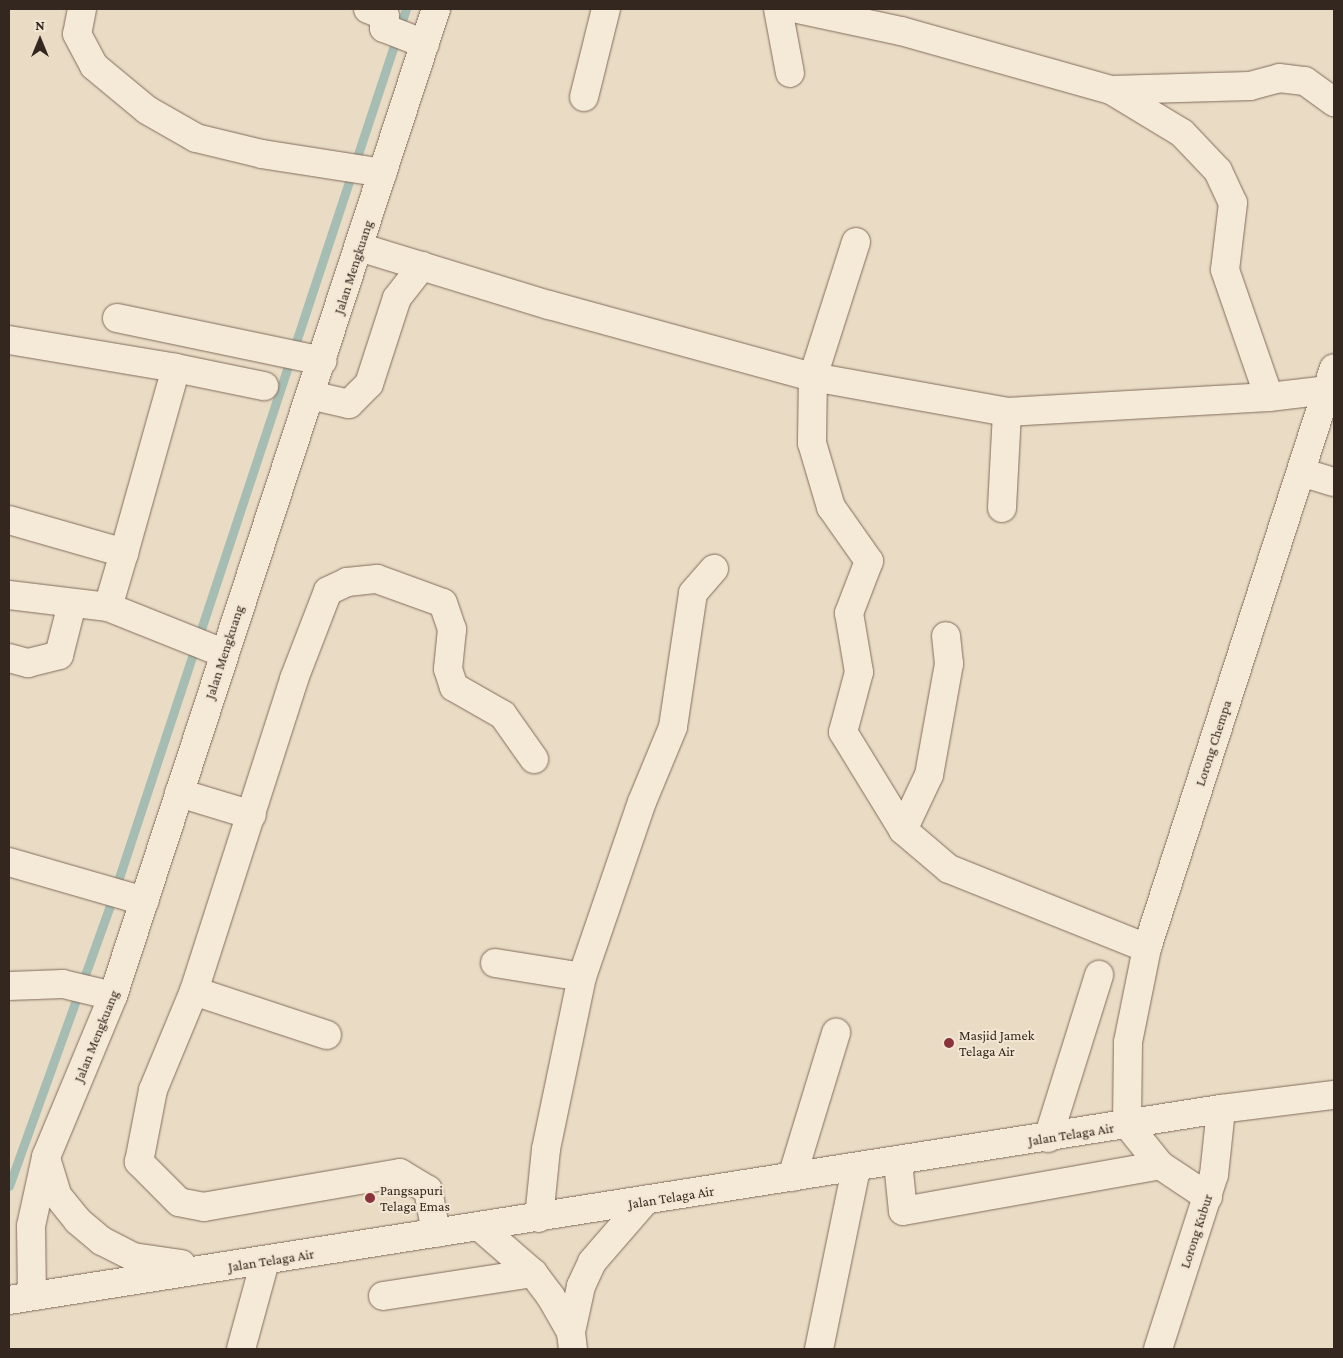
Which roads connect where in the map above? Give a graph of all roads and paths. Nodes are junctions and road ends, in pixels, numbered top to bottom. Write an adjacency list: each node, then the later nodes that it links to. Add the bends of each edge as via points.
1 (82, 9): 12 (street, via 77,34 94,66 147,110 196,138 262,154)
2 (436, 9): 7 (street, Jalan Mengkuang)
3 (606, 9): 10 (street)
4 (778, 9): 8 (street)
5 (798, 9): 9 (street, via 901,31)
6 (376, 19): 7 (street)
7 (418, 42): 12 (street, Jalan Mengkuang)
8 (790, 73)
9 (1110, 90): 11 (street, via 1250,86 1279,78 1306,80); 24 (street, via 1182,133 1218,171 1233,203 1225,270)
10 (584, 97)
11 (1334, 102)
12 (376, 172): 14 (street, Jalan Mengkuang)
13 (856, 242): 20 (street)
14 (359, 247): 15 (street); 18 (street, Jalan Mengkuang)
15 (422, 266): 20 (street, via 549,305); 23 (street, via 397,298 369,384 349,404)
16 (117, 318): 18 (street)
17 (9, 340): 19 (street)
18 (315, 359): 23 (street, Jalan Mengkuang)
19 (176, 368): 22 (street); 30 (street)
20 (813, 377): 25 (street); 41 (street, via 814,452 831,507 869,561 849,612 859,672 843,732)
21 (1331, 379): 24 (street); 26 (street, Lorong Chempa)
22 (264, 386)
23 (310, 395): 36 (street, Jalan Mengkuang)
24 (1269, 397): 25 (street)
25 (1007, 412): 28 (street)
26 (1301, 472): 27 (street); 44 (street, Lorong Chempa)
27 (1334, 482)
28 (1002, 508)
29 (9, 520): 30 (street)
30 (124, 553): 34 (street)
31 (714, 569): 47 (street, via 692,593 673,726 642,802)
32 (9, 595): 33 (street)
33 (72, 604): 34 (street); 37 (street, via 59,655 28,663)
34 (108, 607): 36 (street)
35 (946, 636): 41 (street, via 948,664 929,775)
36 (216, 651): 39 (street, Jalan Mengkuang)
37 (9, 658)
38 (534, 760): 40 (street, via 502,715 454,687 448,669 452,629 443,603 377,579 347,582 328,591 294,679)
39 (179, 793): 40 (street); 43 (street, Jalan Mengkuang)
40 (252, 816): 49 (street)
41 (903, 830): 44 (street, via 948,870)
42 (9, 862): 43 (street)
43 (136, 899): 50 (street, Jalan Mengkuang)
44 (1147, 948): 55 (street, Lorong Chempa, via 1128,1042)
45 (495, 963): 47 (street)
46 (1099, 975): 56 (street)
47 (582, 977): 64 (street, via 546,1150)
48 (9, 986): 50 (street, via 66,985)
49 (194, 991): 52 (street); 66 (street, via 153,1090 139,1162 154,1178 179,1202 204,1208 400,1173 428,1190)
50 (104, 994): 57 (street, Jalan Mengkuang)
51 (836, 1033): 61 (street)
52 (327, 1035)
53 (1334, 1095): 54 (street, Jalan Telaga Air)
54 (1221, 1109): 55 (street, Jalan Telaga Air); 62 (street, Lorong Kubur, via 1214,1175)
55 (1127, 1124): 56 (street, Jalan Telaga Air); 59 (street)
56 (1048, 1138): 58 (street, Jalan Telaga Air)
57 (46, 1157): 67 (street, via 57,1195 78,1221 102,1241 133,1257 172,1264); 70 (street, Jalan Mengkuang)
58 (898, 1162): 59 (street, via 903,1211); 60 (street, Jalan Telaga Air)
59 (1160, 1165): 62 (street)
60 (856, 1169): 61 (street, Jalan Telaga Air); 73 (street)
61 (792, 1178): 63 (street, Jalan Telaga Air)
62 (1208, 1197): 74 (street, Lorong Kubur)
63 (644, 1202): 64 (street, Jalan Telaga Air); 71 (street, via 592,1262 581,1286)
64 (539, 1218): 65 (street, Jalan Telaga Air)
65 (480, 1227): 66 (street, Jalan Telaga Air); 68 (street)
66 (436, 1232): 67 (street, Jalan Telaga Air)
67 (265, 1262): 70 (street, Jalan Telaga Air); 72 (street)
68 (532, 1273): 69 (street); 71 (street, via 551,1297)
69 (383, 1296)
70 (20, 1298)
71 (572, 1340)
72 (241, 1349)
73 (819, 1349)
74 (1158, 1349)

